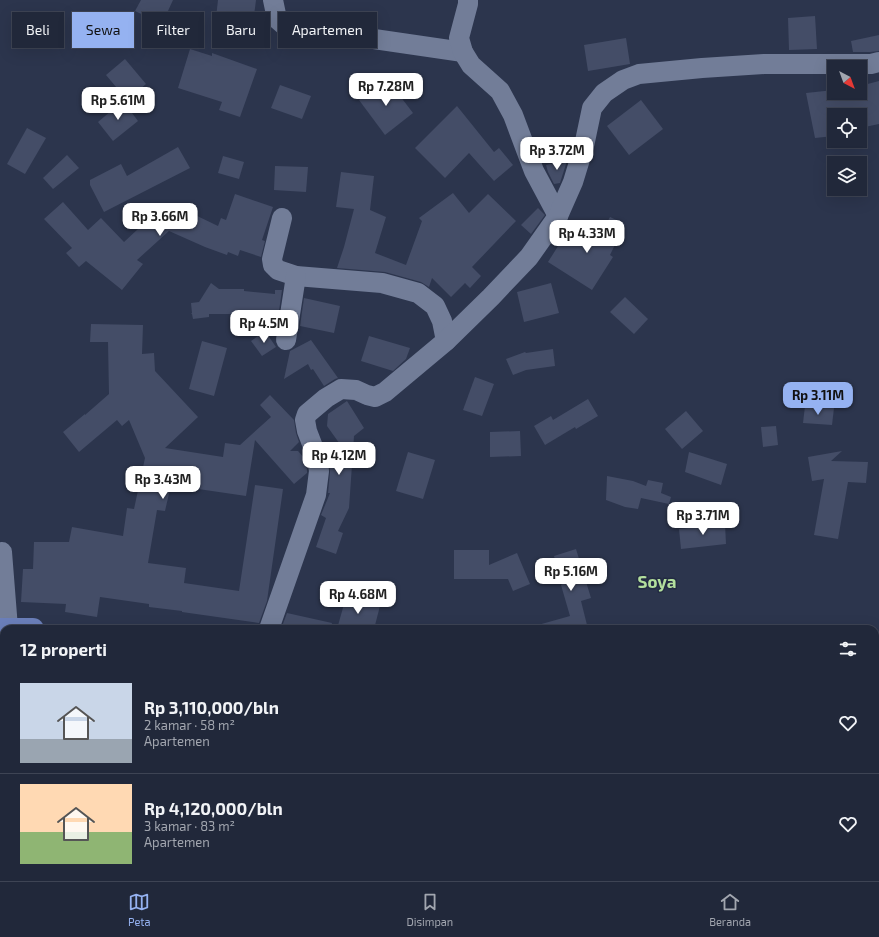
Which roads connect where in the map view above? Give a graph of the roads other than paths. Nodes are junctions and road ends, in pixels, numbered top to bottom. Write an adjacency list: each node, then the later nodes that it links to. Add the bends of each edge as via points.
1 (468, 0): 3 (street, via 459,38)
2 (273, 1): 3 (street, via 277,19 285,26)
3 (463, 52): 5 (street, via 471,65 500,91 513,115 534,171)
4 (879, 62): 5 (street, via 702,68 639,74 623,80 604,93 592,108 573,182)
5 (558, 216): 9 (street, via 529,257)
6 (282, 218): 7 (street, via 272,259 273,265 278,270)
7 (296, 276): 8 (street); 9 (street, via 382,283 418,293 435,306 442,321)
8 (286, 340)
9 (446, 341): 12 (street, via 385,392 375,397 356,390 341,389 307,414 307,431 317,457 319,471 316,495)
10 (2, 552): 11 (street)
11 (4, 625)
12 (270, 625)

